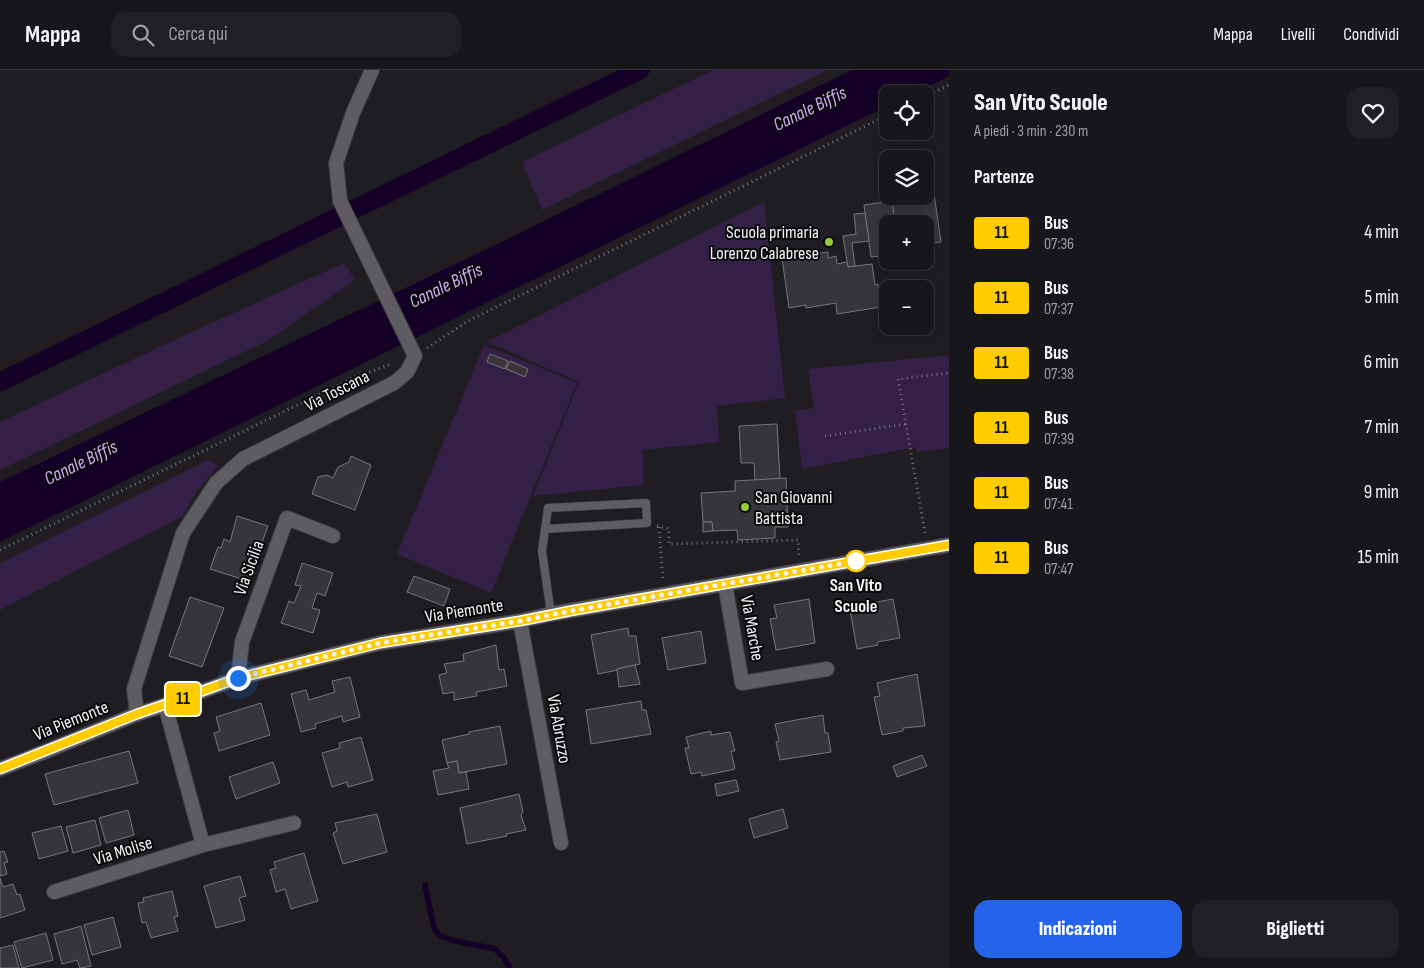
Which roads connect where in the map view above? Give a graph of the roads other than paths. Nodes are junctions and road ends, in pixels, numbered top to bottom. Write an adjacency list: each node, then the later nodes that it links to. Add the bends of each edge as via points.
1 (372, 70): 11 (street, Via Toscana, via 336,163 340,201 415,356 407,372 394,383 243,459 216,483 183,533 134,689)
2 (545, 529): 2 (lane, via 548,508 646,504 647,523); 6 (lane, via 542,550)
3 (333, 536): 9 (street, Via Sicilia, via 287,518 242,642)
4 (949, 545): 5 (street, Via Piemonte)
5 (725, 584): 6 (street, Via Piemonte); 8 (street, Via Marche, via 742,683)
6 (551, 614): 7 (street, Via Piemonte)
7 (520, 621): 9 (street, Via Piemonte, via 380,643); 14 (street, Via Abruzzo)
8 (827, 669)
9 (238, 678): 10 (street, Via Piemonte)
10 (165, 705): 11 (street, Via Piemonte); 15 (street)
11 (137, 714): 12 (street, Via Piemonte)
12 (0, 769)
13 (294, 822): 15 (street, Via Molise)
14 (561, 843)
15 (204, 845): 16 (street, Via Molise)
16 (54, 892)

